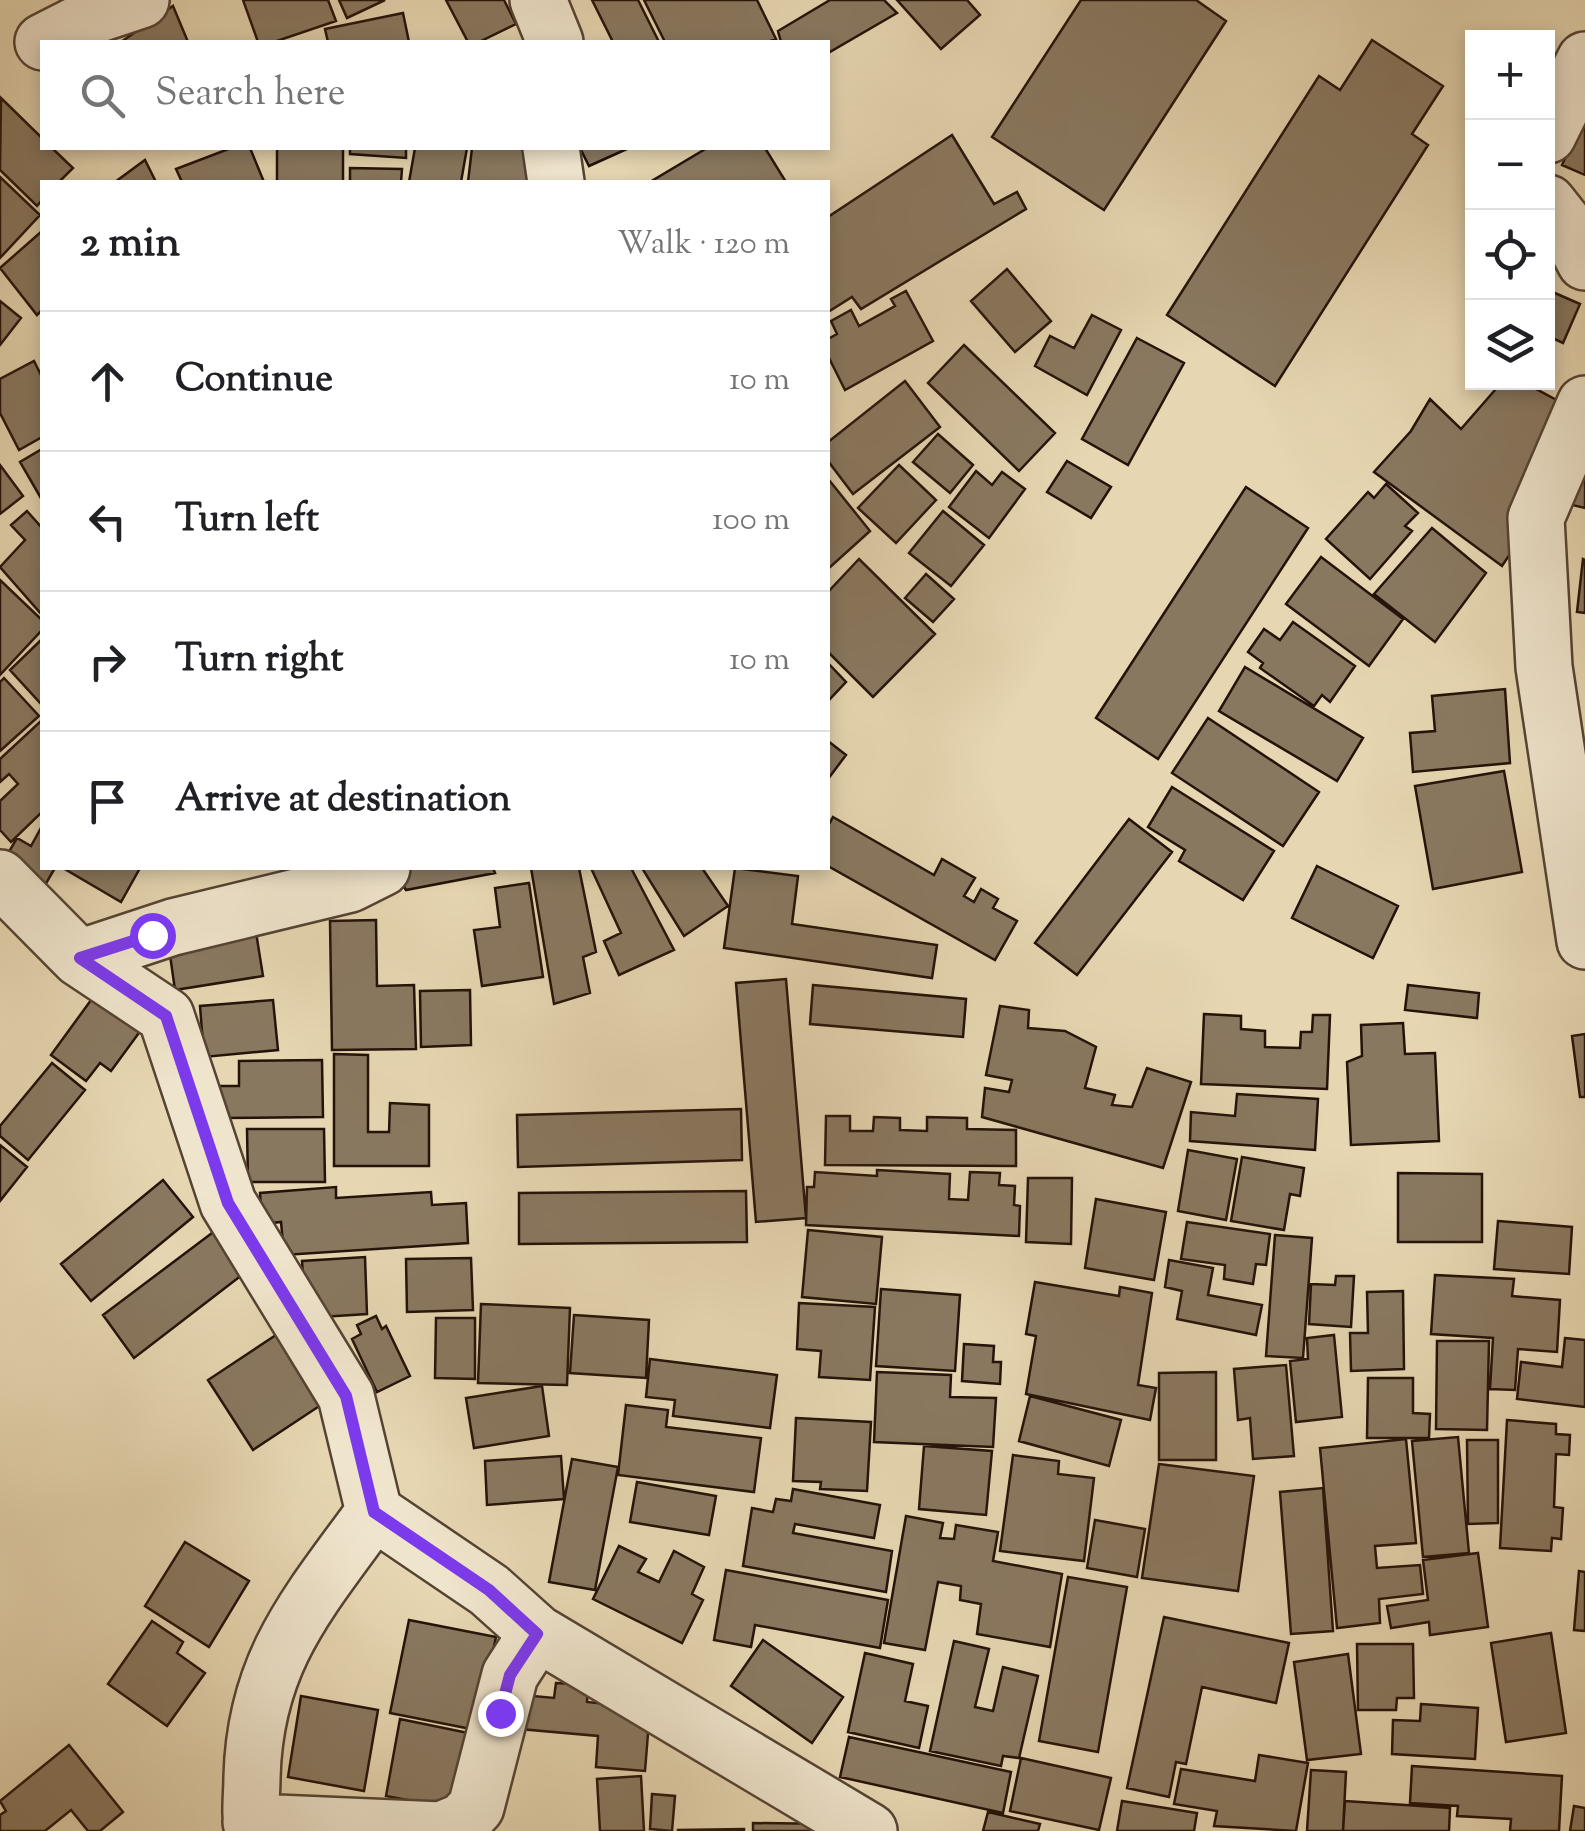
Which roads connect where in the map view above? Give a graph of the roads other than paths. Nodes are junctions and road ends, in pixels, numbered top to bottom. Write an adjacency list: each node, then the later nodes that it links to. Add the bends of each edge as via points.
1 (141, 0): 3 (street)
2 (538, 0): 4 (street)
3 (48, 40)
4 (554, 40)
5 (1585, 60): 6 (street)
6 (1555, 121)
7 (551, 150): 8 (street)
8 (556, 180)
9 (1554, 210): 10 (street)
10 (1585, 262)
11 (1585, 404): 14 (street, via 1536,518 1544,668)
12 (378, 870): 15 (street, via 350,884 173,927)
13 (0, 878): 15 (street)
14 (1585, 941)
15 (80, 958): 16 (street, via 166,1016 228,1203 346,1396)
16 (374, 1512): 17 (street, via 489,1590); 18 (street, via 299,1612 266,1682 253,1744)
17 (537, 1634): 18 (street, via 510,1675 476,1807 463,1821 442,1830); 19 (street)
18 (252, 1826)
19 (869, 1831)

